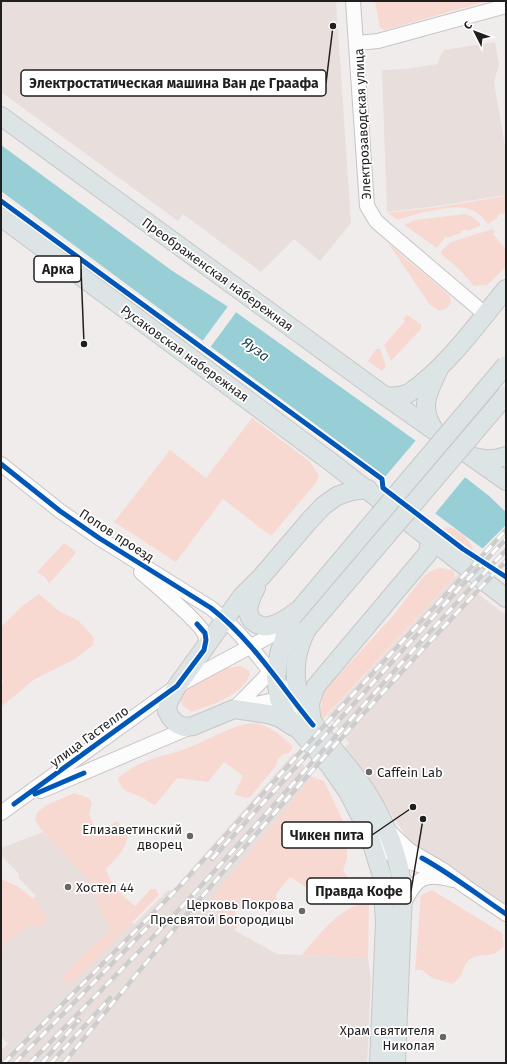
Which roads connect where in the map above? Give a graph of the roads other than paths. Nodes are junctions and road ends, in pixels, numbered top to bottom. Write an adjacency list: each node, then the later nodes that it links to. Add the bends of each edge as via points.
1 (353, 1): 3 (street, Электрозаводская улица)
2 (506, 6): 3 (street, via 378,41)
3 (357, 43): 7 (street, Электрозаводская улица, via 367,206 385,229)
4 (1, 116): 11 (main road, Преображенская набережная)
5 (1, 217): 15 (main road, Русаковская набережная)
6 (506, 290): 7 (main road)
7 (485, 314): 9 (main road)
8 (506, 365): 26 (main road, bridge)
9 (440, 367): 11 (main road, via 409,393 395,397); 12 (main road, via 426,401 425,410 428,421)
10 (506, 395): 28 (main road, bridge)
11 (385, 396): 12 (main road, Преображенская набережная)
12 (435, 431): 14 (main road, Преображенская набережная)
13 (506, 456): 14 (main road, via 485,460)
14 (473, 457): 17 (main road, Преображенская набережная)
15 (331, 462): 18 (main road, Русаковская набережная); 19 (main road, via 335,481 332,492)
16 (1, 464): 21 (street, Попов проезд)
17 (506, 481)
18 (368, 489): 19 (main road, via 337,496); 20 (main road, Русаковская набережная)
19 (323, 506): 24 (main road)
20 (426, 534): 22 (main road, Русаковская набережная); 23 (main road, via 430,546)
21 (117, 550): 27 (street, Попов проезд); 30 (street, Попов проезд, via 205,633)
22 (461, 563): 23 (main road, via 449,556 438,556 432,557); 25 (main road)
23 (417, 568): 35 (main road)
24 (262, 576): 26 (main road, via 249,603 248,610 254,622 268,626); 27 (main road, via 242,596)
25 (506, 598)
26 (299, 610): 29 (street, улица Гастелло, via 270,636); 33 (main road, via 286,633)
27 (225, 619): 29 (street, Попов проезд); 30 (main road)
28 (307, 629): 31 (main road); 33 (street, улица Гастелло)
29 (251, 647): 32 (street, улица Гастелло); 33 (street, Попов проезд)
30 (204, 650): 34 (main road)
31 (297, 651): 35 (main road, via 295,673); 35 (main road, via 304,667 319,674)
32 (225, 661): 33 (street, via 249,660); 34 (street, улица Гастелло)
33 (275, 672): 35 (main road); 36 (street, улица Гастелло)
34 (178, 686): 38 (main road, via 168,703 168,711 177,724 184,727); 40 (street, улица Гастелло)
35 (303, 690): 36 (street); 37 (street); 37 (main road, via 310,703); 39 (main road, via 286,715)
36 (234, 709): 38 (main road, улица Гастелло); 39 (main road, via 268,714)
37 (313, 725): 42 (main road, via 366,792)
38 (193, 726): 40 (street, улица Гастелло)
39 (294, 727): 42 (main road, via 339,777)
40 (14, 804): 41 (street, улица Гастелло)
41 (1, 813)
42 (376, 827): 43 (main road); 44 (street, via 391,834 406,848); 47 (main road, via 385,893)
43 (397, 858): 44 (street, via 431,868); 45 (main road, via 403,891)
44 (458, 881): 45 (street, via 437,876 421,879 410,890); 46 (street)
45 (402, 907): 48 (main road)
46 (506, 914)
47 (379, 1063)
48 (396, 1063)

